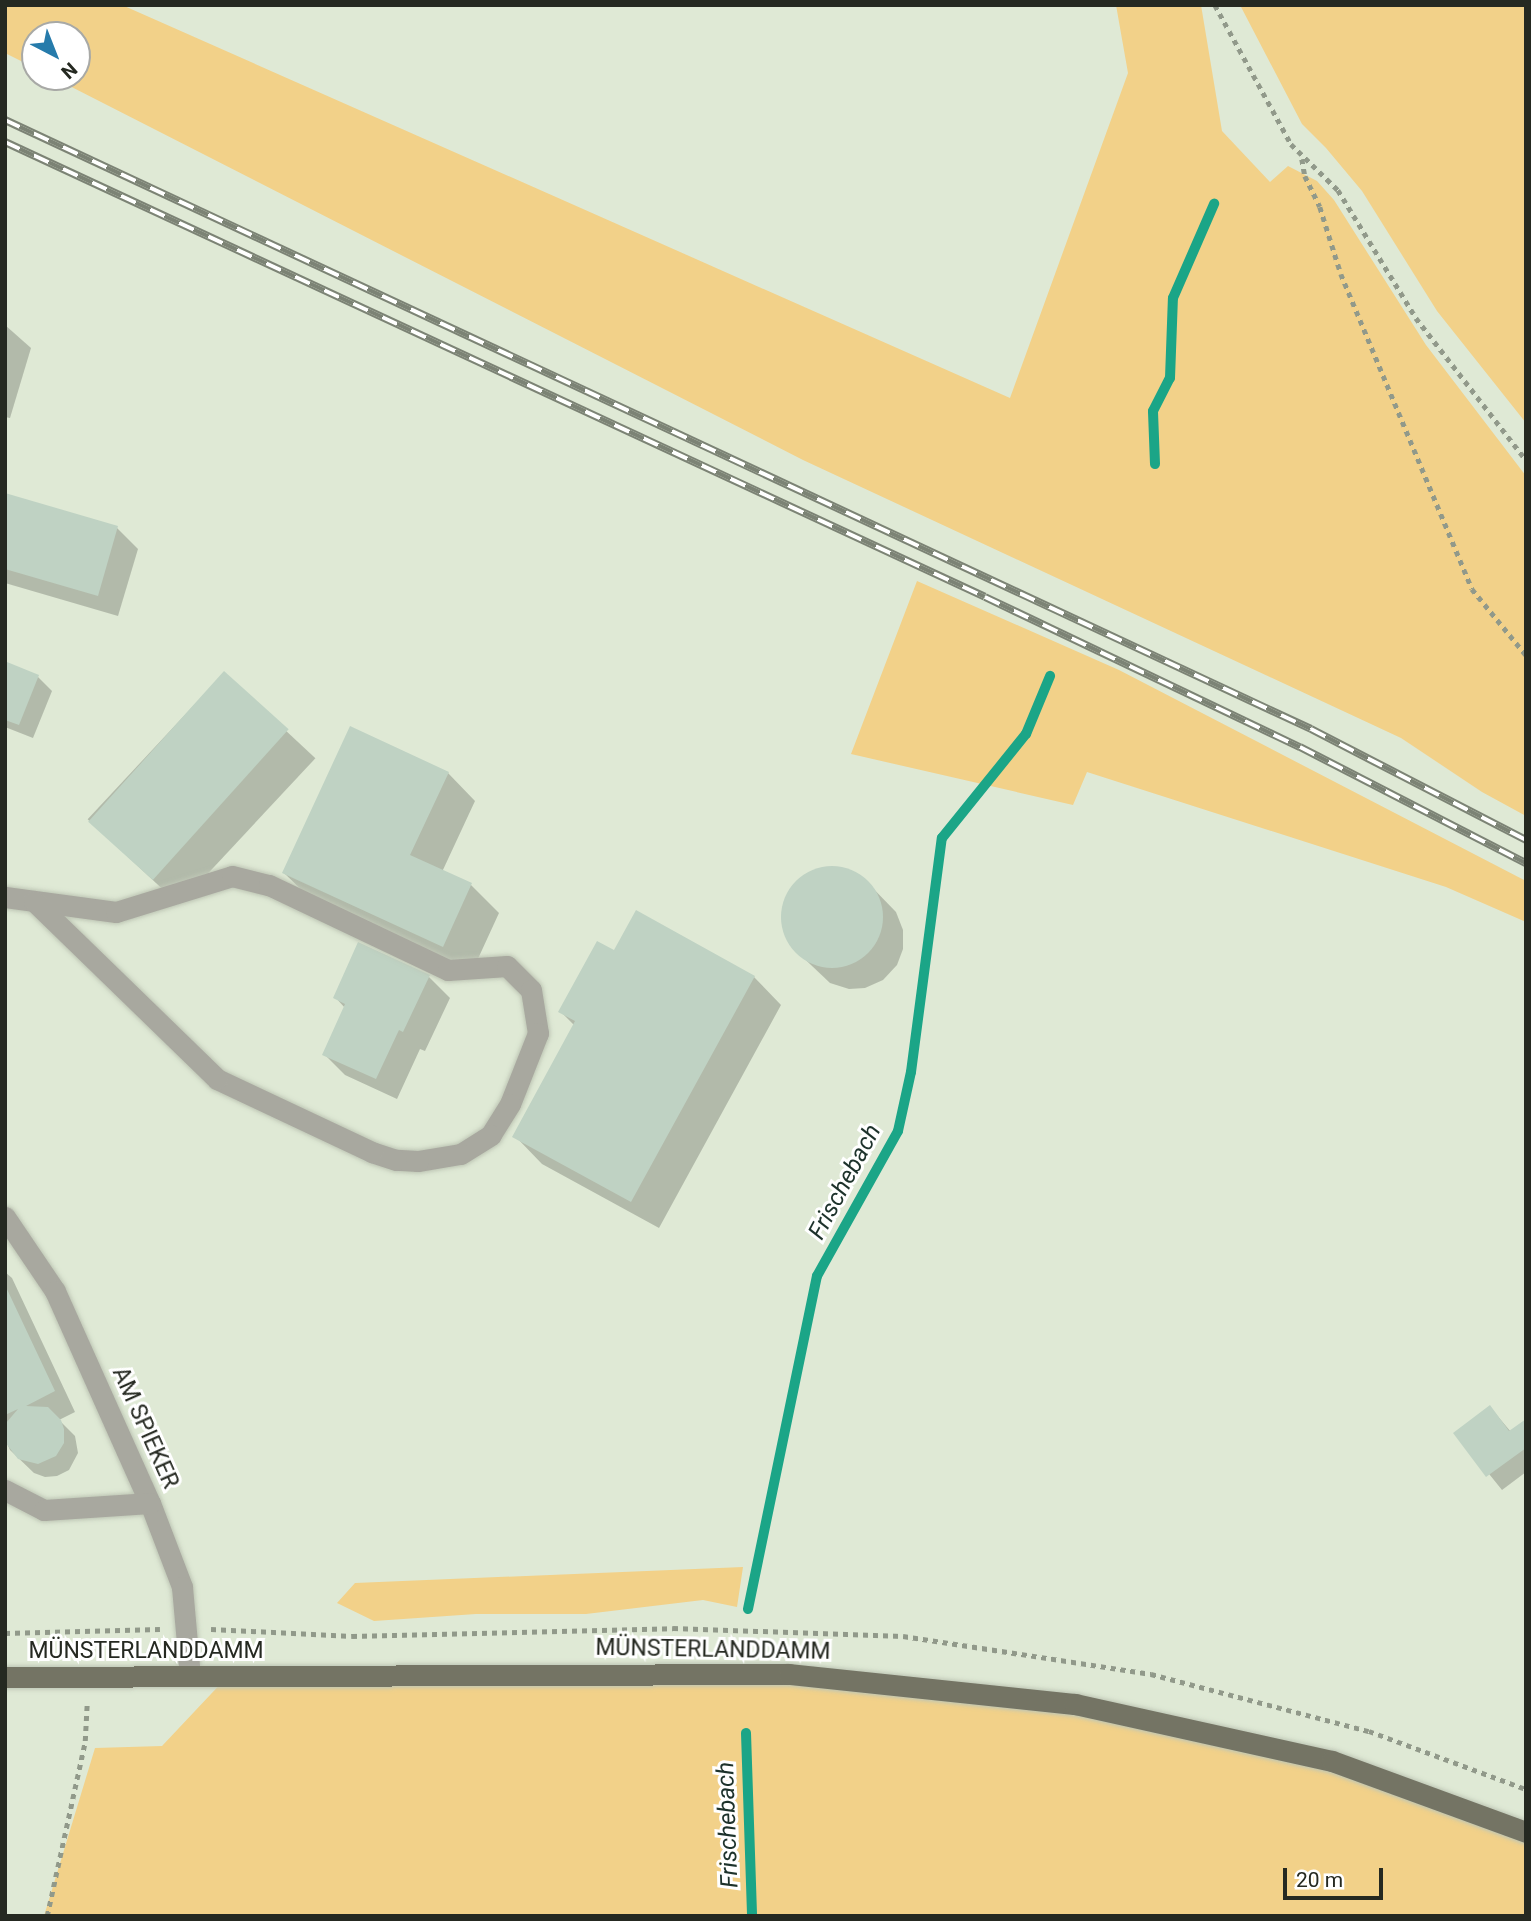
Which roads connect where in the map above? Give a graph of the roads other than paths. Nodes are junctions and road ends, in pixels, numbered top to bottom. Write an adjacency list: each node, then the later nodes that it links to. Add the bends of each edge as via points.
1 (5, 897): 2 (street)
2 (34, 901): 2 (street, via 116,912 232,876 269,885 448,970 507,966 531,990 538,1033 510,1104 491,1135 460,1154 396,1160 217,1079)
3 (5, 1217): 5 (street, AM SPIEKER, via 55,1291)
4 (5, 1490): 5 (street, via 44,1510)
5 (150, 1503): 6 (street, AM SPIEKER, via 182,1587)
6 (190, 1676): 7 (main road, MÜNSTERLANDDAMM); 8 (main road, MÜNSTERLANDDAMM, via 789,1674 1075,1704 1332,1761)
7 (5, 1677)
8 (1526, 1832)

